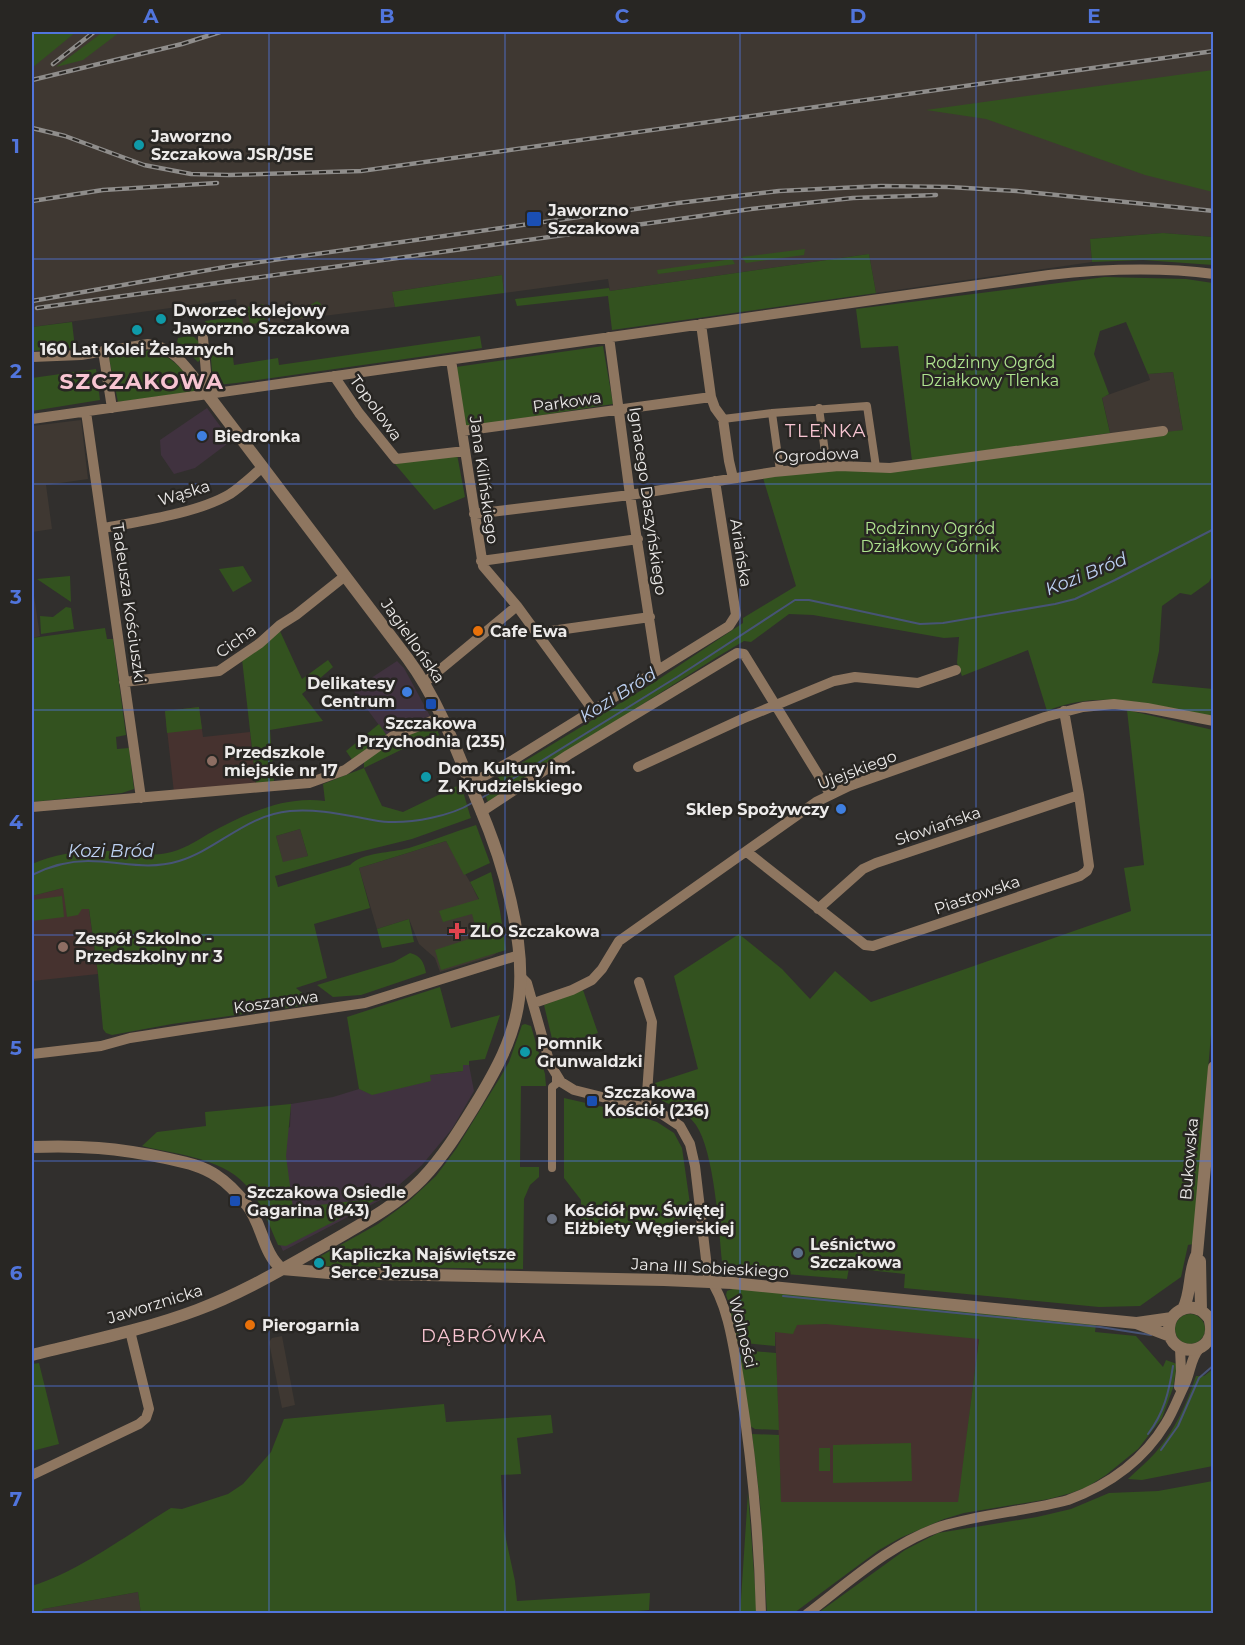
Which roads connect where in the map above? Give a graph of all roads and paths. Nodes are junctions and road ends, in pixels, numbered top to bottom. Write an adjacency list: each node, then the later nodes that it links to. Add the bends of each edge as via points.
1 (1214, 274): 2 (street, via 1151,270 1078,272)
2 (701, 324): 4 (street); 10 (street)
3 (203, 338): 9 (street)
4 (609, 338): 7 (street); 13 (street, Ignacego Daszyńskiego)
5 (103, 351): 6 (street); 9 (street, via 148,344 164,346); 11 (street)
6 (32, 357)
7 (451, 360): 8 (street); 18 (street, Jana Kilińskiego)
8 (334, 376): 9 (street); 20 (street, Topolowa, via 396,459)
9 (208, 395): 11 (street); 21 (street, Jagiellońska)
10 (711, 397): 13 (street, Parkowa); 17 (street)
11 (112, 408): 14 (street)
12 (819, 408): 15 (street); 22 (street); 23 (street, via 867,406)
13 (620, 410): 18 (street, Parkowa); 26 (street, Ignacego Daszyńskiego)
14 (86, 411): 16 (street); 28 (street, Tadeusza Kościuszki)
15 (772, 412): 17 (street); 24 (street)
16 (32, 419)
17 (723, 419): 25 (street, Ariańska, via 729,461)
18 (462, 431): 20 (street, Jana Kilińskiego)
19 (1163, 431): 23 (street, Ogrodowa)
20 (465, 451): 27 (street, Jana Kilińskiego)
21 (263, 467): 28 (street, Wąska, via 228,495 205,504); 31 (street, Jagiellońska)
22 (827, 467): 23 (street, Ogrodowa); 24 (street, Ogrodowa)
23 (876, 467)
24 (780, 471): 25 (street, Ogrodowa)
25 (724, 480): 26 (street, Ogrodowa); 35 (street, Ariańska, via 736,615 729,626)
26 (630, 495): 27 (street, Ogrodowa); 29 (street, Ignacego Daszyńskiego)
27 (474, 514): 30 (street, Jana Kilińskiego)
28 (104, 528): 37 (street, Tadeusza Kościuszki)
29 (638, 539): 30 (street); 33 (street, Ignacego Daszyńskiego)
30 (481, 561): 32 (street, Jana Kilińskiego)
31 (345, 576): 37 (street, Cicha, via 219,671); 38 (street, Jagiellońska)
32 (517, 606): 34 (street, Jana Kilińskiego); 38 (street)
33 (650, 617): 34 (street); 35 (street, Ignacego Daszyńskiego)
34 (537, 633): 40 (street, Jana Kilińskiego)
35 (657, 670): 40 (street)
36 (956, 670): 39 (street, via 918,683 846,678)
37 (124, 682): 48 (street, Tadeusza Kościuszki)
38 (424, 683): 42 (street, Jagiellońska)
39 (777, 705): 44 (street); 46 (street); 50 (street, via 744,654 737,653)
40 (593, 711): 45 (street)
41 (1064, 711): 43 (street, Ujejskiego, via 1114,704); 46 (street, Ujejskiego); 47 (street, Piastowska)
42 (442, 717): 45 (street, Jagiellońska); 48 (street, via 393,736 345,770 321,780)
43 (1214, 721)
44 (638, 767)
45 (471, 786): 50 (street, Jagiellońska)
46 (830, 794): 51 (street, Ujejskiego)
47 (1079, 795): 52 (street, Słowiańska, via 876,863 863,869); 52 (street, Piastowska, via 1089,866 1080,876 873,946 865,945)
48 (141, 798): 49 (street)
49 (32, 807)
50 (481, 810): 53 (street, Jagiellońska, via 502,870)
51 (747, 852): 52 (street, Piastowska); 56 (street, Ujejskiego, via 619,941 602,969 586,984)
52 (818, 909)
53 (519, 955): 54 (street, Jagiellońska); 58 (street, Koszarowa, via 365,1003)
54 (520, 976): 56 (street); 57 (street, Jagiellońska)
55 (639, 982): 61 (street, via 652,1022)
56 (535, 1007): 57 (street, Ujejskiego); 60 (street)
57 (516, 1016): 65 (street, Jaworznicka, via 508,1044 491,1078 428,1172 389,1207)
58 (32, 1054)
59 (1214, 1066): 64 (street, Bukowska)
60 (556, 1076): 61 (street, Wolności, via 574,1090); 63 (street, via 552,1087)
61 (646, 1108): 66 (street, Wolności, via 680,1126 690,1144 708,1276)
62 (32, 1147): 65 (street, via 107,1147 202,1168 230,1185 249,1208 276,1265)
63 (552, 1168)
64 (1197, 1254): 67 (street); 68 (street)
65 (282, 1269): 66 (street, Jana III Sobieskiego); 72 (street, Jaworznicka, via 196,1310)
66 (712, 1282): 71 (street, Jana III Sobieskiego); 79 (street, Wolności, via 733,1341 747,1431 756,1505)
67 (1183, 1309): 68 (street); 69 (street)
68 (1201, 1310): 70 (street)
69 (1172, 1318): 71 (street); 73 (street)
70 (1212, 1322): 74 (street)
71 (1136, 1323): 73 (street)
72 (130, 1330): 76 (street, Jaworznicka); 78 (street, via 149,1409 146,1418)
73 (1170, 1336): 75 (street)
74 (1208, 1342): 75 (street, via 1187,1350); 77 (street, via 1195,1353)
75 (1180, 1347): 77 (street)
76 (32, 1355)
77 (1178, 1399): 80 (street, via 1156,1438 1117,1476 1068,1500 943,1526 918,1536 891,1551)
78 (32, 1475)
79 (761, 1614)
80 (807, 1614)

